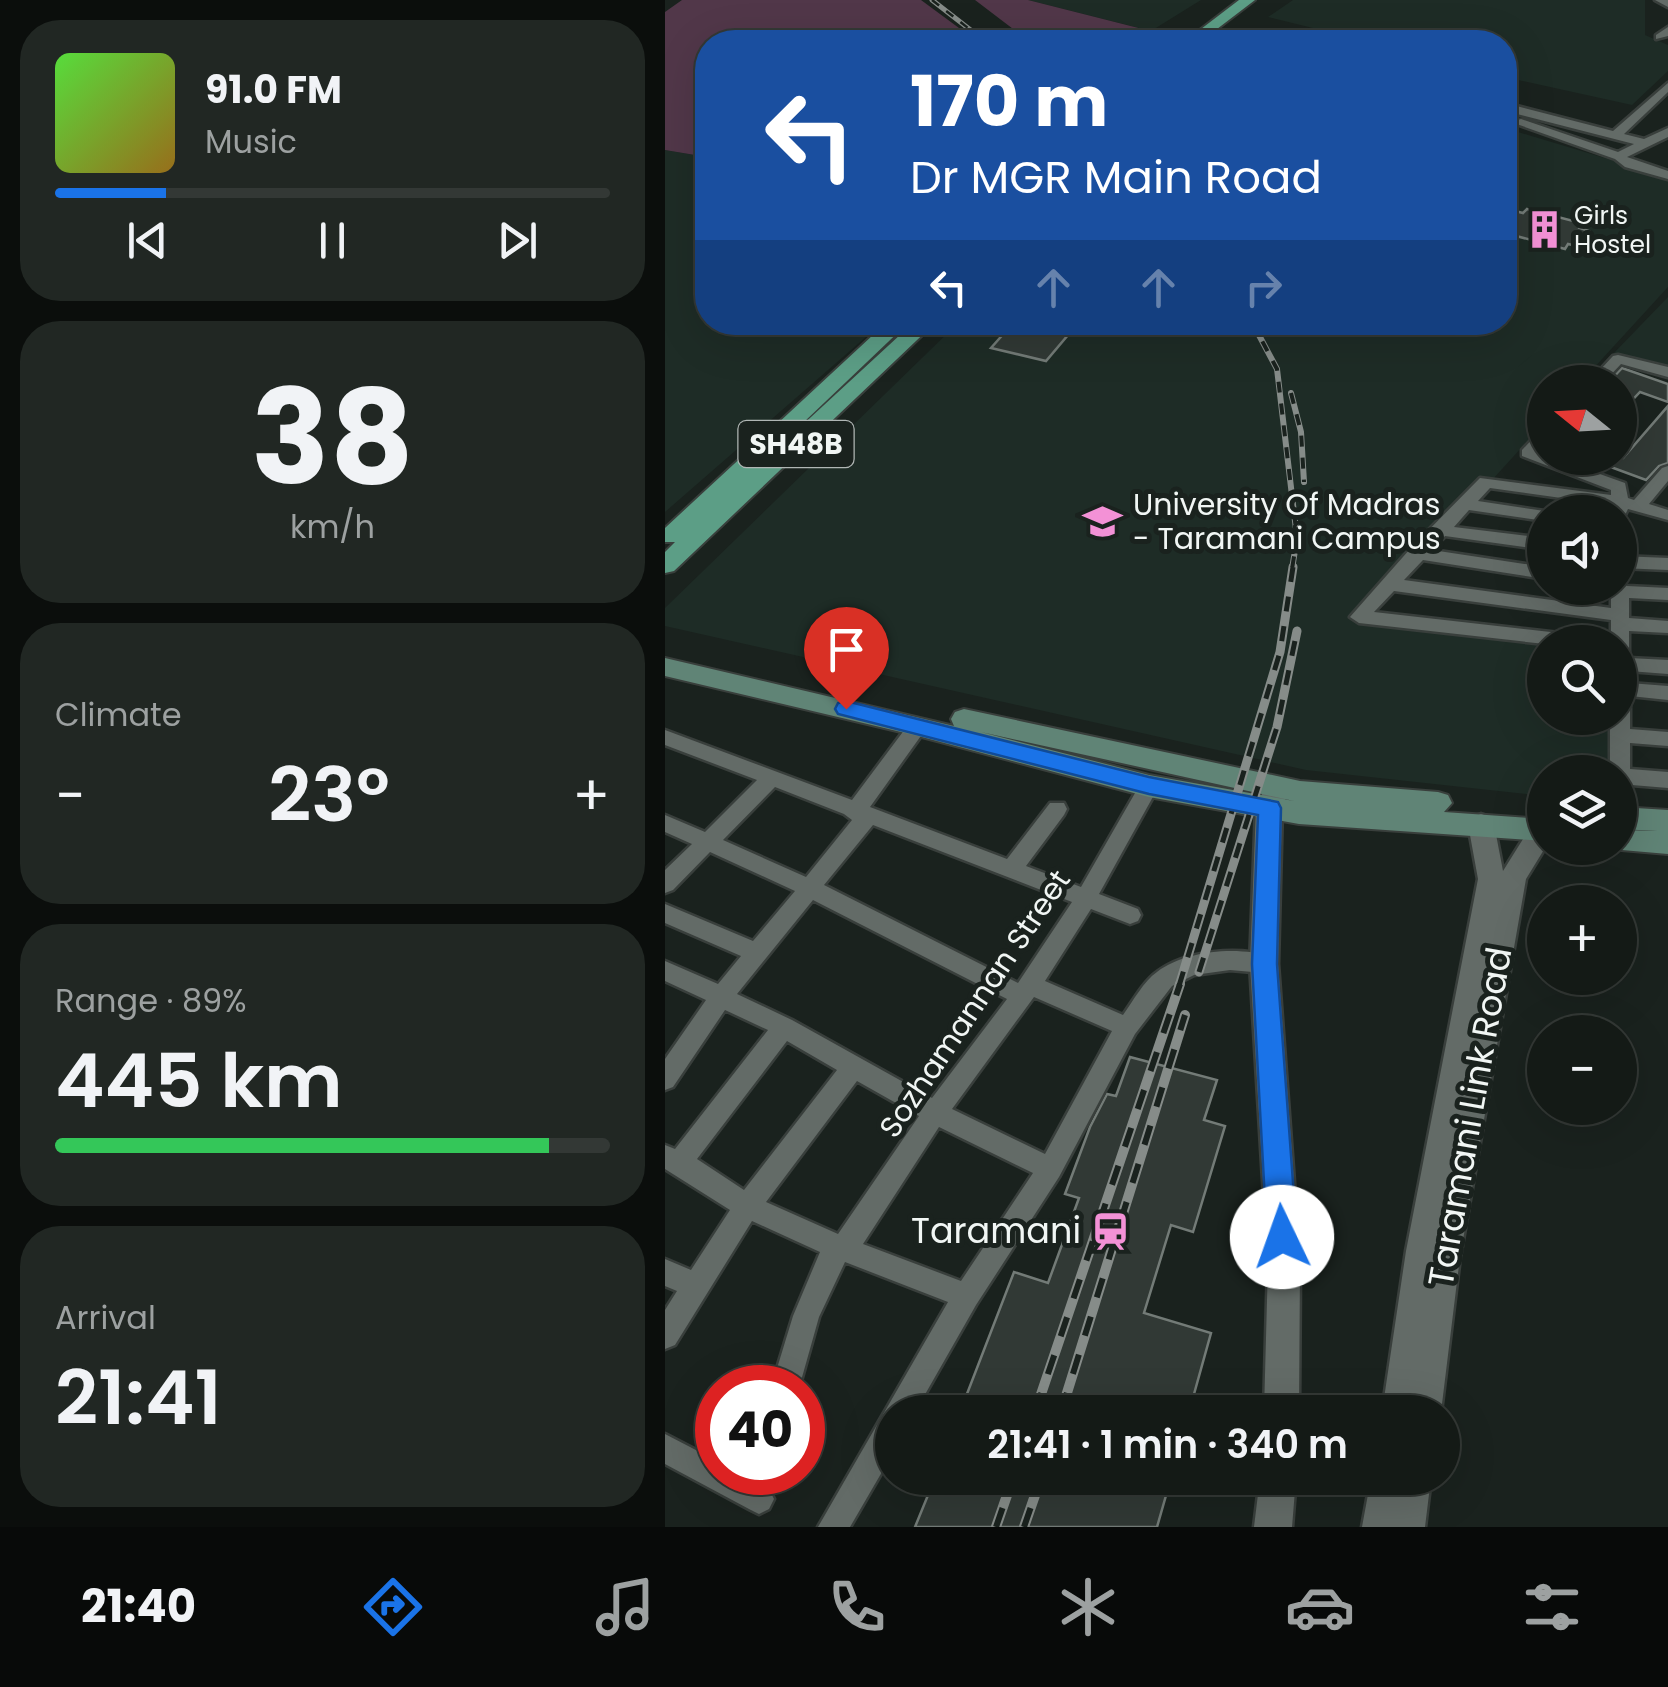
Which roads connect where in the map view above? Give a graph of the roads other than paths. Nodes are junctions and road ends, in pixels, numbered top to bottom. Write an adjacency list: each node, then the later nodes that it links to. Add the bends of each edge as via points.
1 (1248, 0): 5 (main road)
2 (1264, 0): 6 (main road)
3 (1660, 0): 4 (street)
4 (1668, 4)
5 (1207, 30)
6 (1223, 30)
7 (1668, 86): 12 (street)
8 (1517, 110): 10 (street)
9 (1517, 122): 13 (street)
10 (1592, 129): 12 (street); 13 (street)
11 (1668, 132): 14 (street)
12 (1617, 134): 14 (street)
13 (1577, 142): 15 (street)
14 (1646, 143): 15 (street)
15 (1619, 156): 16 (street)
16 (1668, 176)
17 (885, 335): 31 (main road, SH48B)
18 (912, 335): 36 (main road, SH48B)
19 (1612, 365): 20 (street, via 1618,359)
20 (1667, 374)
21 (1668, 471): 25 (street)
22 (1586, 475): 24 (street, via 1619,487)
23 (1562, 495): 26 (street, via 1486,482)
24 (1622, 495)
25 (1637, 497)
26 (1463, 504): 28 (street); 30 (street)
27 (1637, 509): 29 (street)
28 (1527, 513)
29 (1668, 516)
30 (1439, 530): 32 (street); 33 (street)
31 (665, 540)
32 (1527, 542)
33 (1415, 553): 37 (street); 38 (street)
34 (1637, 563): 35 (street)
35 (1668, 564)
36 (665, 565)
37 (1527, 570)
38 (1389, 584): 42 (street); 45 (street, via 1359,617)
39 (1637, 591): 40 (street)
40 (1668, 594)
41 (1620, 605): 42 (street)
42 (1621, 620): 43 (street); 44 (street)
43 (1621, 625)
44 (1668, 627)
45 (1527, 636)
46 (665, 650): 61 (main road)
47 (1637, 665): 49 (street)
48 (665, 667): 52 (main road)
49 (1668, 667)
50 (1637, 691): 51 (street)
51 (1668, 693)
52 (918, 726): 60 (main road); 63 (street)
53 (1621, 735): 55 (street); 56 (street)
54 (665, 737): 58 (street)
55 (1668, 739)
56 (1620, 755)
57 (1637, 776): 59 (street)
58 (772, 778): 63 (street); 71 (street)
59 (1668, 780)
60 (1149, 786): 61 (main road); 77 (street, Sozhamannan Street)
61 (1273, 798): 65 (main road); 67 (main road, via 1299,814); 81 (street)
62 (1057, 809): 74 (street)
63 (861, 814): 74 (street); 76 (street)
64 (1668, 821): 69 (main road)
65 (1527, 822)
66 (665, 823): 71 (street)
67 (1481, 824): 68 (main road); 101 (street, Taramani Link Road, via 1491,879)
68 (1527, 824)
69 (1637, 827)
70 (1637, 835): 72 (main road)
71 (709, 840): 75 (street); 76 (street)
72 (1668, 844)
73 (1527, 854): 102 (street, Taramani Link Road, via 1513,878 1443,1257)
74 (1011, 872): 77 (street)
75 (665, 884)
76 (810, 888): 80 (street); 83 (street)
77 (1085, 900): 79 (street); 83 (street, Sozhamannan Street)
78 (665, 913): 80 (street)
79 (1130, 915)
80 (757, 953): 84 (street)
81 (1265, 964): 86 (street, via 1191,966 1164,979); 100 (street, via 1284,1264)
82 (665, 970): 84 (street)
83 (1025, 990): 86 (street); 89 (street, Sozhamannan Street)
84 (722, 996): 85 (street); 88 (street)
85 (784, 1027): 87 (street); 90 (street)
86 (1127, 1027): 91 (street)
87 (853, 1069): 89 (street); 92 (street)
88 (665, 1079)
89 (935, 1114): 91 (street); 93 (street, Sozhamannan Street)
90 (673, 1160): 92 (street)
91 (1050, 1169): 96 (street)
92 (747, 1206): 93 (street); 95 (street)
93 (840, 1248): 96 (street); 98 (street, Sozhamannan Street, via 815,1289)
94 (665, 1272): 95 (street)
95 (697, 1288): 97 (street)
96 (967, 1296): 99 (street)
97 (665, 1335)
98 (792, 1365)
99 (910, 1395)
100 (1282, 1395)
101 (1401, 1395)
102 (1425, 1395)
103 (665, 1448): 105 (street)
104 (875, 1456): 109 (street)
105 (695, 1462)
106 (1277, 1495): 110 (street)
107 (1386, 1495): 111 (street)
108 (1411, 1495): 112 (street)
109 (833, 1527)
110 (1273, 1527)
111 (1381, 1527)
112 (1406, 1527)

